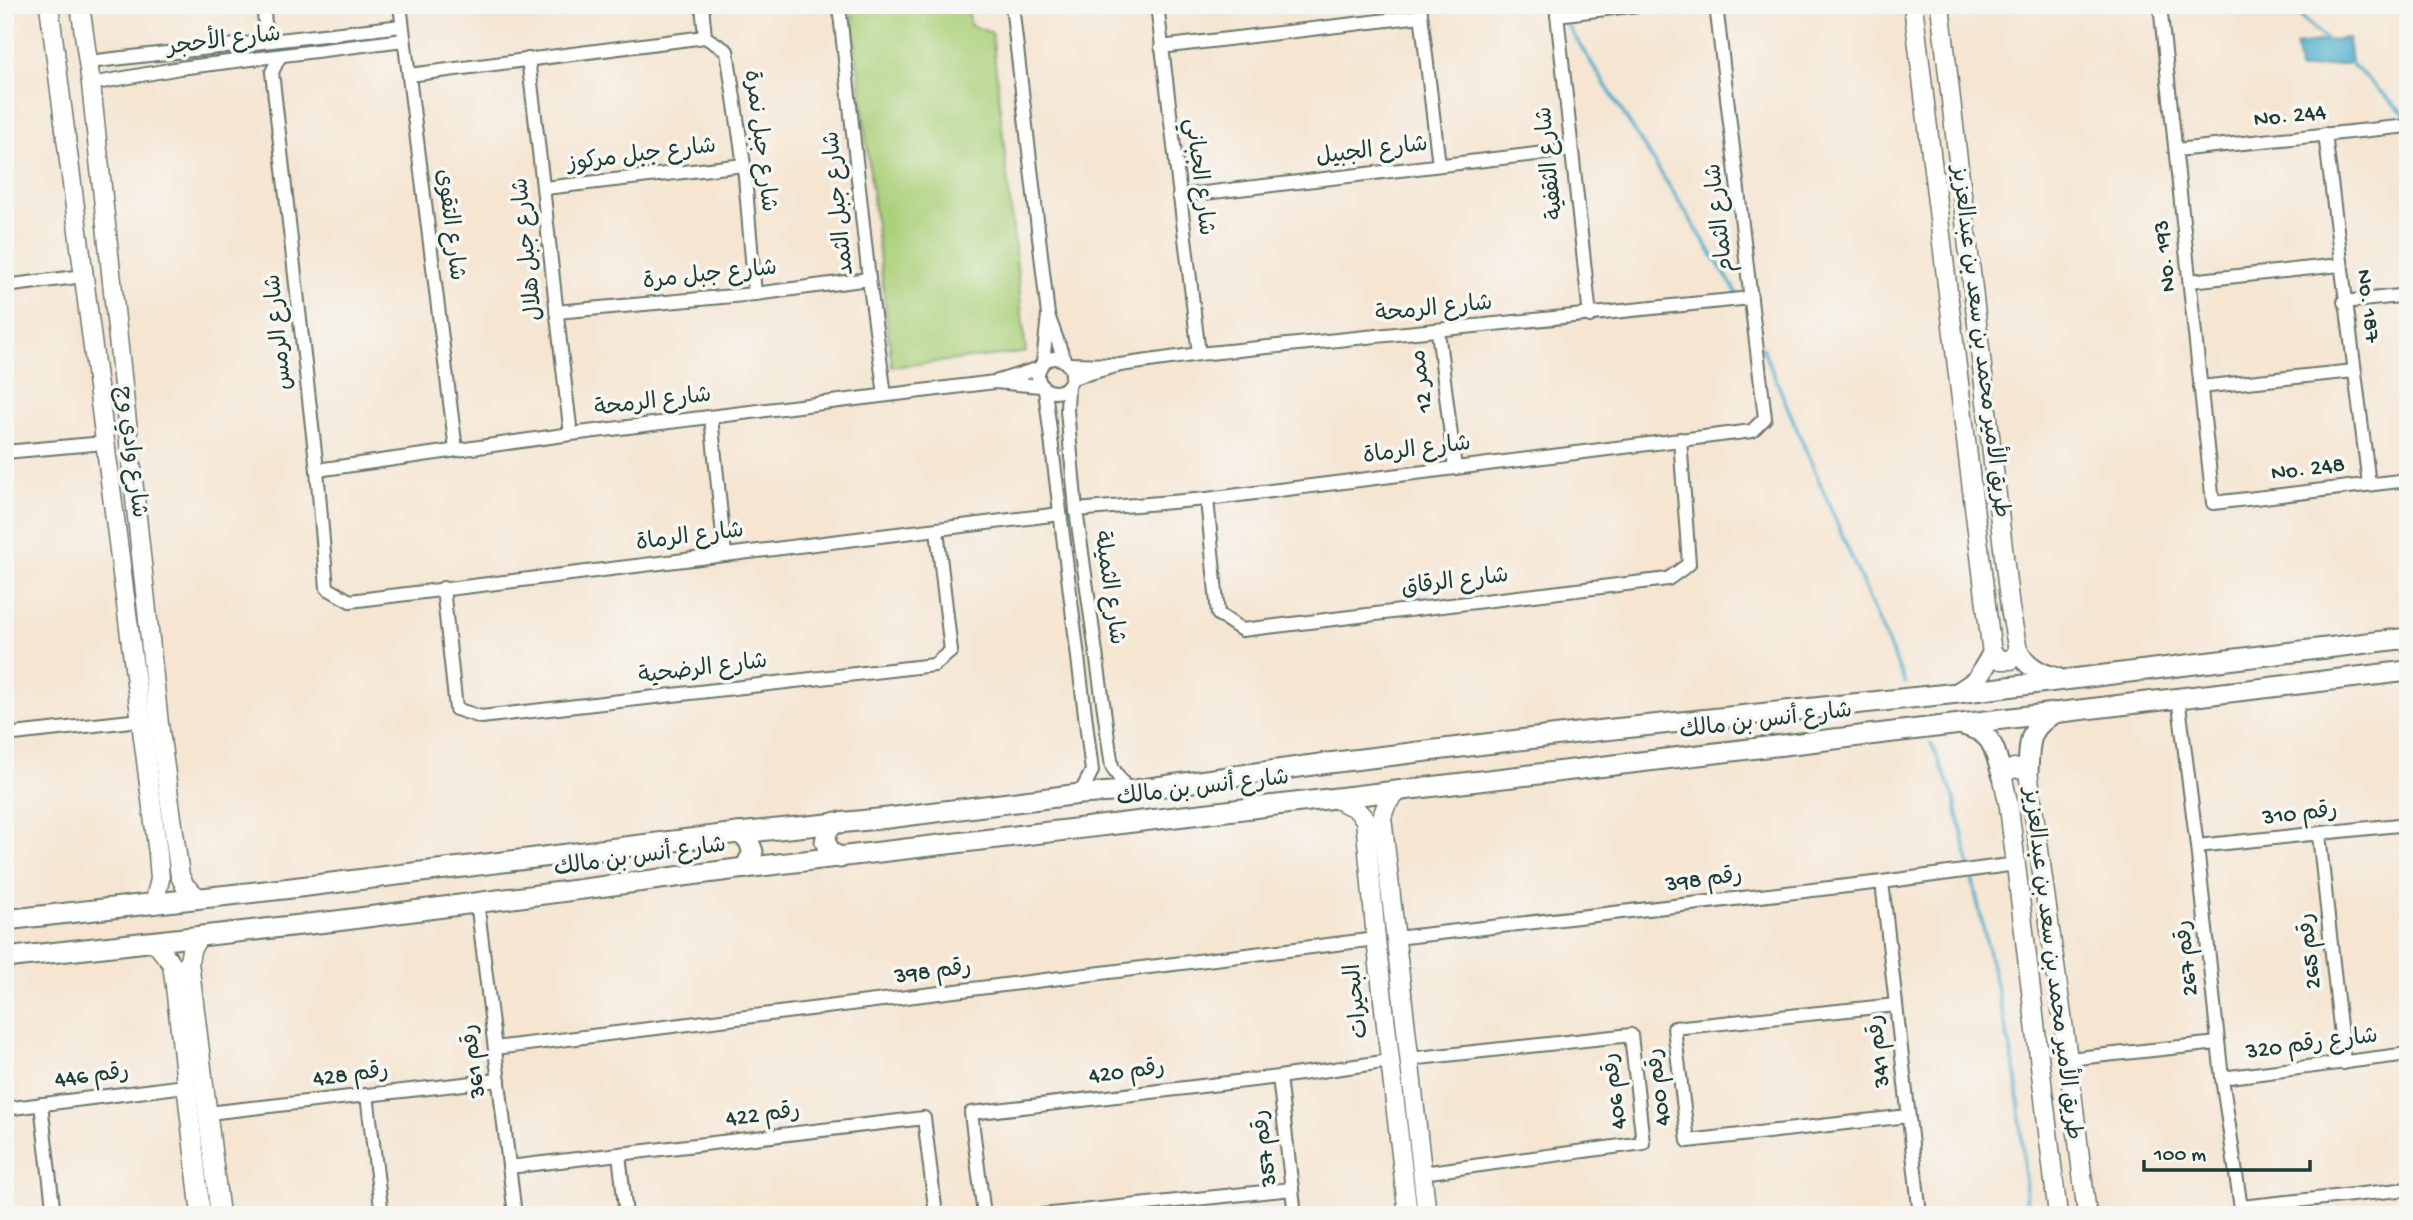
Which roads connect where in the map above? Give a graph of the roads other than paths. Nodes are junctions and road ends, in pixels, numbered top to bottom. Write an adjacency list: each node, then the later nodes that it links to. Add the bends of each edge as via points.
1 (49, 5): 39 (street, شارع وادي وج)
2 (80, 5): 25 (street, شارع وادي وج)
3 (263, 5): 19 (street)
4 (400, 5): 16 (street, شارع التقوى)
5 (702, 5): 17 (street)
6 (839, 5): 40 (street, شارع جبل الثمد)
7 (1012, 5): 48 (street)
8 (1157, 5): 20 (street, شارع الجباني)
9 (1638, 5): 14 (street)
10 (1716, 5): 45 (street, شارع الثمام)
11 (1913, 5): 82 (street, طريق الأمير محمد بن سعد بن عبدالعزيز)
12 (1940, 5): 81 (street, طريق الأمير محمد بن سعد بن عبدالعزيز)
13 (2160, 5): 33 (street, No. 193)
14 (1557, 10): 32 (street, شارع الثقفية)
15 (1420, 11): 20 (street); 35 (street)
16 (402, 26): 18 (street, شارع التقوى); 19 (street, شارع الأحجر)
17 (705, 37): 24 (street); 34 (street, شارع جبل نمرة, via 727,51)
18 (404, 40): 22 (street, شارع الأحجر); 28 (street, شارع التقوى)
19 (267, 41): 21 (street, شارع الأحجر)
20 (1161, 47): 37 (street, شارع الجباني)
21 (178, 51): 25 (street, شارع الأحجر); 26 (street)
22 (280, 56): 23 (street, شارع الأحجر); 27 (street)
23 (258, 59): 26 (street, شارع الأحجر); 27 (street)
24 (528, 59): 28 (street); 36 (street, شارع جبل هلال)
25 (88, 62): 29 (street, شارع وادي وج)
26 (180, 68): 29 (street, شارع الأحجر)
27 (272, 72): 69 (street, شارع الرمس)
28 (409, 75): 66 (street, شارع التقوى)
29 (91, 84): 103 (street, شارع وادي وج, via 159,724)
30 (2408, 126): 31 (street, No. 244)
31 (2325, 134): 33 (street, No. 244); 38 (street, No. 187)
32 (1570, 150): 35 (street, شارع الجبيل); 49 (street, شارع الثقفية)
33 (2176, 150): 41 (street, No. 193)
34 (744, 165): 36 (street, شارع جبل مركوز); 43 (street, شارع جبل نمرة)
35 (1439, 165): 37 (street, شارع الجبيل)
36 (545, 188): 47 (street, شارع جبل هلال)
37 (1180, 196): 51 (street, شارع الجباني)
38 (2340, 265): 41 (street); 46 (street, No. 187)
39 (84, 276): 42 (street); 65 (street, شارع وادي وج)
40 (869, 279): 43 (street, شارع جبل مرة); 60 (street, شارع جبل الثمد)
41 (2190, 281): 58 (street, No. 193)
42 (5, 286)
43 (755, 294): 47 (street, شارع جبل مرة)
44 (2408, 295): 46 (street)
45 (1751, 298): 49 (street, شارع الرمحة); 62 (street, شارع الثمام, via 1765,418)
46 (2344, 302): 55 (street, No. 187)
47 (556, 312): 63 (street, شارع جبل هلال)
48 (1048, 315): 52 (street); 53 (street)
49 (1590, 316): 50 (street, شارع الرمحة)
50 (1438, 331): 51 (street, شارع الرمحة); 68 (street, ممر 12)
51 (1199, 354): 54 (street, شارع الرمحة)
52 (1066, 363): 53 (street, via 1055,358); 54 (street); 57 (street)
53 (1041, 365): 56 (street); 59 (street, via 1037,375)
54 (1120, 365): 57 (street)
55 (2354, 371): 58 (street); 71 (street, No. 187)
56 (995, 382): 59 (street); 60 (street, شارع الرمحة)
57 (1070, 382): 59 (street, via 1056,393); 74 (street, شارع الثميلة, via 1067,410)
58 (2200, 387): 73 (street, No. 193)
59 (1043, 388): 75 (street, شارع الثميلة)
60 (885, 395): 61 (street, شارع الرمحة)
61 (711, 416): 63 (street, شارع الرمحة); 77 (street)
62 (1760, 424): 64 (street, شارع الرماة, via 1752,431)
63 (571, 434): 66 (street, شارع الرمحة)
64 (1680, 439): 68 (street, شارع الرماة); 72 (street, شارع الرقاق, via 1689,564 1668,579 1242,630 1218,614)
65 (104, 443): 67 (street); 88 (street, شارع وادي وج)
66 (456, 450): 69 (street, شارع الرمحة)
67 (5, 452)
68 (1455, 468): 72 (street, شارع الرماة)
69 (317, 470): 78 (street, شارع الرمس)
70 (2408, 480): 71 (street, No. 248)
71 (2369, 484): 73 (street, No. 248)
72 (1206, 499): 74 (street, شارع الرماة)
73 (2213, 503)
74 (1076, 510): 93 (street, شارع الثميلة, via 1112,767)
75 (1060, 514): 76 (street, شارع الرماة); 95 (street, شارع الثميلة, via 1092,771)
76 (937, 530): 77 (street, شارع الرماة); 79 (street, شارع الرضحية, via 951,651 934,665 481,717 456,709)
77 (725, 555): 79 (street, شارع الرماة)
78 (327, 588): 79 (street, شارع الرماة, via 350,601)
79 (443, 588)
80 (2408, 638): 84 (main road, شارع أنس بن مالك)
81 (2018, 651): 82 (street, via 2011,660); 84 (main road, via 2027,665)
82 (1992, 654): 85 (main road, via 1977,680)
83 (2408, 671): 86 (main road, شارع أنس بن مالك)
84 (2065, 680): 85 (main road, شارع أنس بن مالك)
85 (1958, 693): 93 (main road, شارع أنس بن مالك, via 1572,734)
86 (2178, 697): 87 (main road, شارع أنس بن مالك); 102 (street, رقم 267)
87 (2057, 711): 89 (main road, شارع أنس بن مالك); 91 (main road, via 2032,734)
88 (140, 720): 90 (street); 103 (street, شارع وادي وج)
89 (1955, 724): 92 (main road, via 1978,729 1989,737); 94 (main road, شارع أنس بن مالك)
90 (5, 735)
91 (2028, 771): 92 (street, طريق الأمير محمد بن سعد بن عبدالعزيز, via 2014,768); 123 (street, طريق الأمير محمد بن سعد بن عبدالعزيز)
92 (2002, 774): 105 (street, طريق الأمير محمد بن سعد بن عبدالعزيز)
93 (1128, 791): 95 (main road, شارع أنس بن مالك)
94 (1398, 792): 96 (main road, شارع أنس بن مالك); 101 (street, البحيرات, via 1387,803)
95 (1080, 794): 97 (main road, شارع أنس بن مالك)
96 (1334, 798): 101 (street, البحيرات, via 1365,819); 104 (main road, شارع أنس بن مالك)
97 (836, 822): 99 (main road, شارع أنس بن مالك); 104 (main road, via 828,829 825,842)
98 (2408, 824): 100 (street, رقم 310)
99 (738, 833): 106 (main road, via 748,839 753,852); 108 (main road, شارع أنس بن مالك)
100 (2319, 835): 102 (street, رقم 310); 125 (street, رقم 265)
101 (1376, 845): 113 (street, البحيرات); 114 (street, البحيرات)
102 (2197, 846): 119 (street, رقم 267)
103 (167, 852): 108 (street, شارع وادي وج, via 181,881); 110 (street, شارع وادي وج)
104 (841, 858): 106 (main road, شارع أنس بن مالك)
105 (2016, 864): 107 (street, رقم 398); 156 (street, طريق الأمير محمد بن سعد بن عبدالعزيز)
106 (745, 868): 109 (main road, شارع أنس بن مالك)
107 (1882, 882): 113 (street, رقم 398); 118 (street, رقم 341)
108 (199, 898): 110 (main road, شارع أنس بن مالك)
109 (477, 901): 112 (main road, شارع أنس بن مالك); 120 (street, رقم 361)
110 (153, 904): 111 (main road, شارع أنس بن مالك)
111 (5, 920)
112 (199, 936): 115 (main road, شارع أنس بن مالك); 117 (street, via 191,950)
113 (1396, 937): 122 (street, البحيرات)
114 (1376, 940): 120 (street, رقم 398); 124 (street, البحيرات)
115 (155, 941): 116 (main road, شارع أنس بن مالك); 117 (street, via 172,964)
116 (5, 958)
117 (184, 994): 129 (street); 133 (street)
118 (1896, 1005): 134 (street, رقم 341); 134 (street, رقم 400, via 1674,1028 1688,1141)
119 (2218, 1043): 123 (street); 127 (street, رقم 267)
120 (495, 1048): 128 (street, رقم 361)
121 (2408, 1054): 125 (street, شارع رقم 320)
122 (1409, 1059): 139 (street, البحيرات); 139 (street, رقم 406, via 1631,1035 1643,1143)
123 (2068, 1059): 157 (street, طريق الأمير محمد بن سعد بن عبدالعزيز)
124 (1390, 1061): 126 (street, رقم 420); 153 (street, البحيرات)
125 (2344, 1063): 127 (street, شارع رقم 320)
126 (1279, 1077): 140 (street, رقم 357); 150 (street, رقم 420, via 971,1113)
127 (2222, 1078): 142 (street, رقم 267)
128 (499, 1080): 130 (street, رقم 428); 138 (street, رقم 361)
129 (185, 1086): 131 (street, رقم 446); 136 (street)
130 (367, 1095): 133 (street, رقم 428); 146 (street)
131 (41, 1104): 132 (street, رقم 446); 143 (street)
132 (5, 1109)
133 (208, 1113): 135 (street)
134 (1908, 1116): 155 (street, رقم 341)
135 (212, 1146): 136 (street); 145 (street)
136 (193, 1149): 144 (street)
137 (619, 1154): 138 (street, رقم 422); 148 (street); 149 (street, رقم 422, via 924,1118)
138 (509, 1167): 147 (street, رقم 361)
139 (1422, 1174): 154 (street, البحيرات)
140 (1292, 1189): 151 (street); 152 (street, رقم 357)
141 (2408, 1189): 142 (street)
142 (2241, 1211)
143 (54, 1215)
144 (201, 1215)
145 (220, 1215)
146 (382, 1215)
147 (515, 1215)
148 (626, 1215)
149 (936, 1215)
150 (985, 1215)
151 (1042, 1215)
152 (1295, 1215)
153 (1408, 1215)
154 (1427, 1215)
155 (1920, 1215)
156 (2058, 1215)
157 (2087, 1215)

